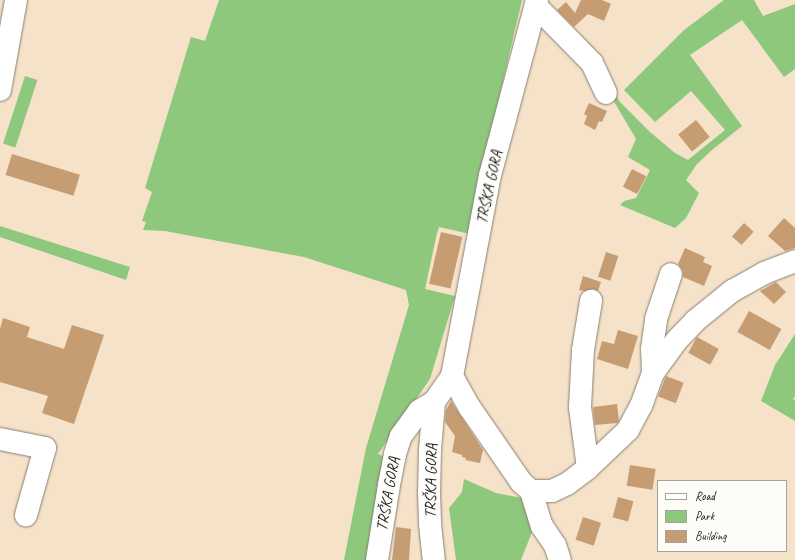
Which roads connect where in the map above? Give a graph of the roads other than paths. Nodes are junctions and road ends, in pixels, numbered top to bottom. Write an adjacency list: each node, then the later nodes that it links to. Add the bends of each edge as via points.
1 (16, 0): 3 (street)
2 (536, 3): 4 (street, via 592,63); 9 (street, TRŠKA GORA, via 490,175)
3 (0, 85)
4 (606, 93)
5 (795, 261): 8 (street, via 764,273 732,291 676,341)
6 (671, 274): 8 (street, via 656,319 652,349)
7 (591, 301): 12 (street, via 583,350 580,407)
8 (653, 373): 12 (street, via 641,406 628,430)
9 (452, 376): 10 (street, TRŠKA GORA); 13 (street, via 470,408 521,482)
10 (434, 402): 15 (street, TRŠKA GORA, via 419,411 401,436 388,485); 16 (street, TRŠKA GORA, via 429,493)
11 (0, 439): 14 (street, via 45,448)
12 (588, 468): 13 (street, via 567,484 552,491)
13 (531, 491): 17 (street, via 542,526 555,545)
14 (26, 515)
15 (377, 560)
16 (434, 560)
17 (560, 560)

